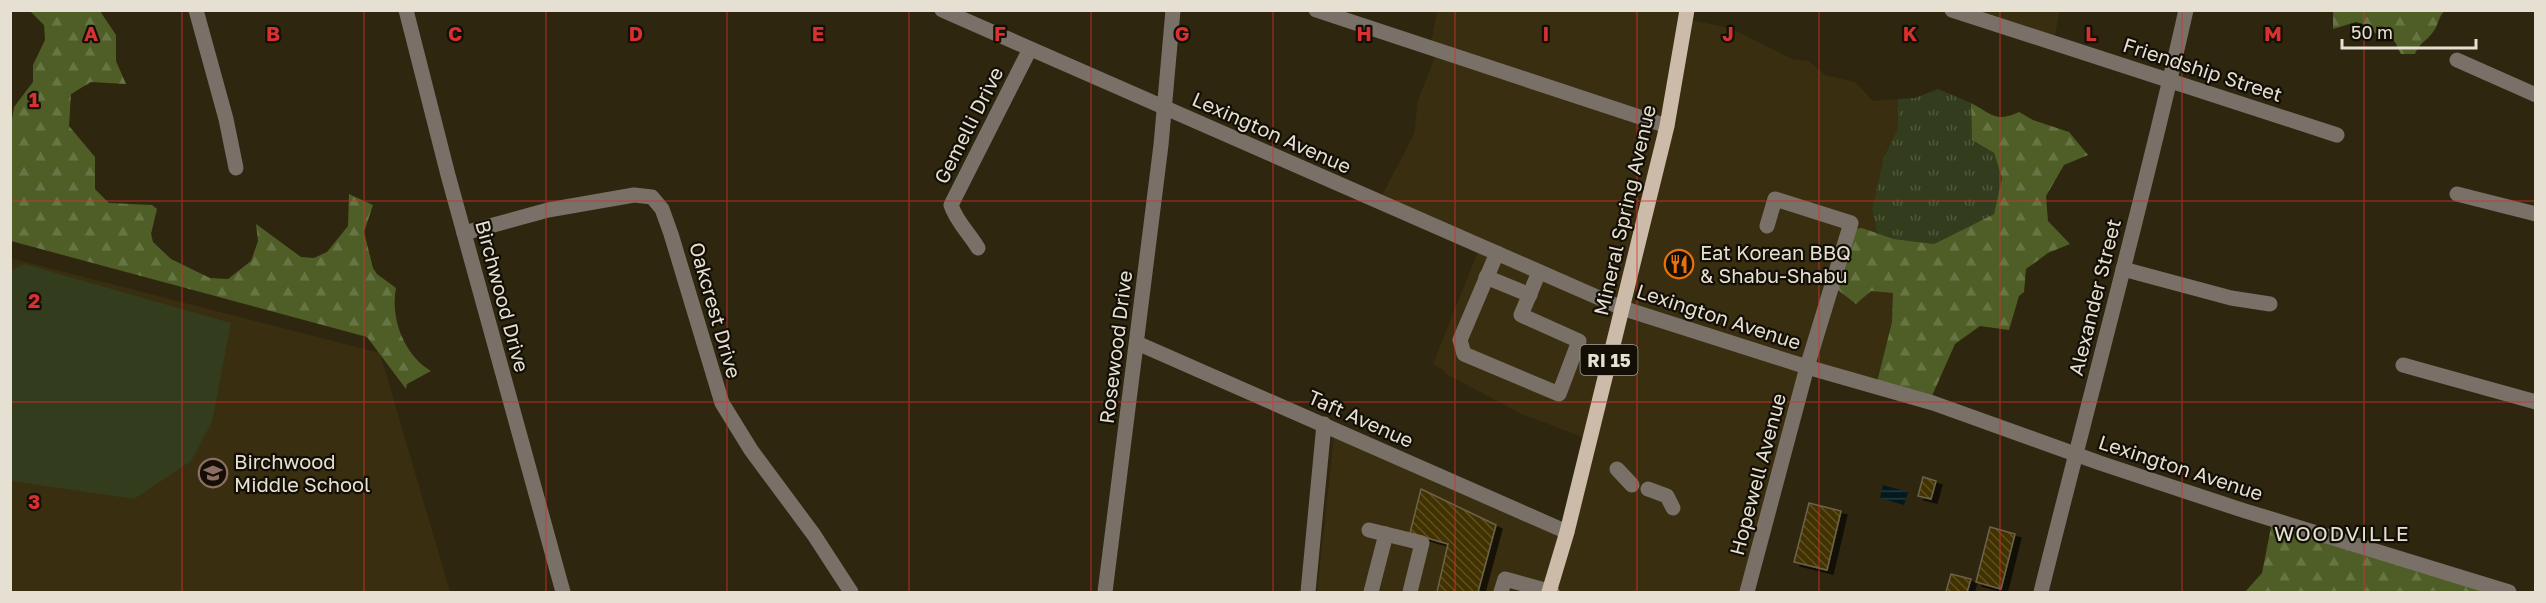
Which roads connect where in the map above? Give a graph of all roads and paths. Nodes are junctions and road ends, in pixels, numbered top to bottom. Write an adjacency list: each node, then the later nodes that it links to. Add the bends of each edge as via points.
1 (196, 10): 16 (street)
2 (406, 10): 20 (street, Birchwood Drive)
3 (942, 10): 9 (street, Lexington Avenue)
4 (1173, 10): 13 (street, Rosewood Drive)
5 (1316, 10): 14 (street)
6 (1687, 10): 14 (main road, Mineral Spring Avenue / RI 15)
7 (1953, 10): 11 (street, Friendship Street)
8 (2186, 10): 11 (street, Alexander Street)
9 (1029, 51): 13 (street, Lexington Avenue); 21 (street, Gemelli Drive, via 951,205)
10 (2457, 60): 12 (street)
11 (2170, 80): 15 (street, Friendship Street); 23 (street, Alexander Street)
12 (2535, 95)
13 (1164, 107): 22 (street, Lexington Avenue); 29 (street, Rosewood Drive)
14 (1667, 126): 28 (main road, Mineral Spring Avenue / RI 15)
15 (2337, 135)
16 (236, 168)
17 (2457, 194): 18 (street)
18 (2535, 214)
19 (1767, 226): 31 (street, Hopewell Avenue, via 1775,200 1851,222)
20 (464, 233): 42 (street, Birchwood Drive); 43 (street, Oakcrest Drive, via 548,210 634,195 652,197 662,209 671,234 722,404)
21 (978, 248)
22 (1497, 253): 24 (street, Lexington Avenue); 25 (street)
23 (2123, 269): 27 (street, via 2231,298); 34 (street, Alexander Street)
24 (1539, 272): 26 (street); 28 (street, Lexington Avenue)
25 (1486, 277): 26 (street); 26 (street, via 1460,340 1464,354 1559,394 1579,341 1521,315)
26 (1530, 295)
27 (2270, 304)
28 (1622, 308): 31 (street, Lexington Avenue); 40 (main road, Mineral Spring Avenue / RI 15)
29 (1137, 343): 33 (street, Taft Avenue); 44 (street, Rosewood Drive)
30 (2403, 365): 32 (street)
31 (1807, 367): 34 (street, Lexington Avenue, via 1978,417); 50 (street, Hopewell Avenue)
32 (2535, 402)
33 (1324, 424): 40 (street, Taft Avenue); 45 (street)
34 (2074, 454): 51 (street, Alexander Street); 52 (street, Lexington Avenue)
35 (1617, 469): 36 (street)
36 (1632, 485)
37 (1648, 489): 38 (street, via 1667,495)
38 (1673, 508)
39 (1368, 530): 41 (street)
40 (1567, 532): 49 (main road, Mineral Spring Avenue / RI 15)
41 (1386, 534): 46 (street); 47 (street, via 1422,543)
42 (563, 592)
43 (851, 592)
44 (1105, 592)
45 (1308, 592)
46 (1371, 592)
47 (1410, 592)
48 (1501, 592): 49 (street, via 1505,579)
49 (1550, 592)
50 (1746, 592)
51 (2041, 592)
52 (2509, 592)

